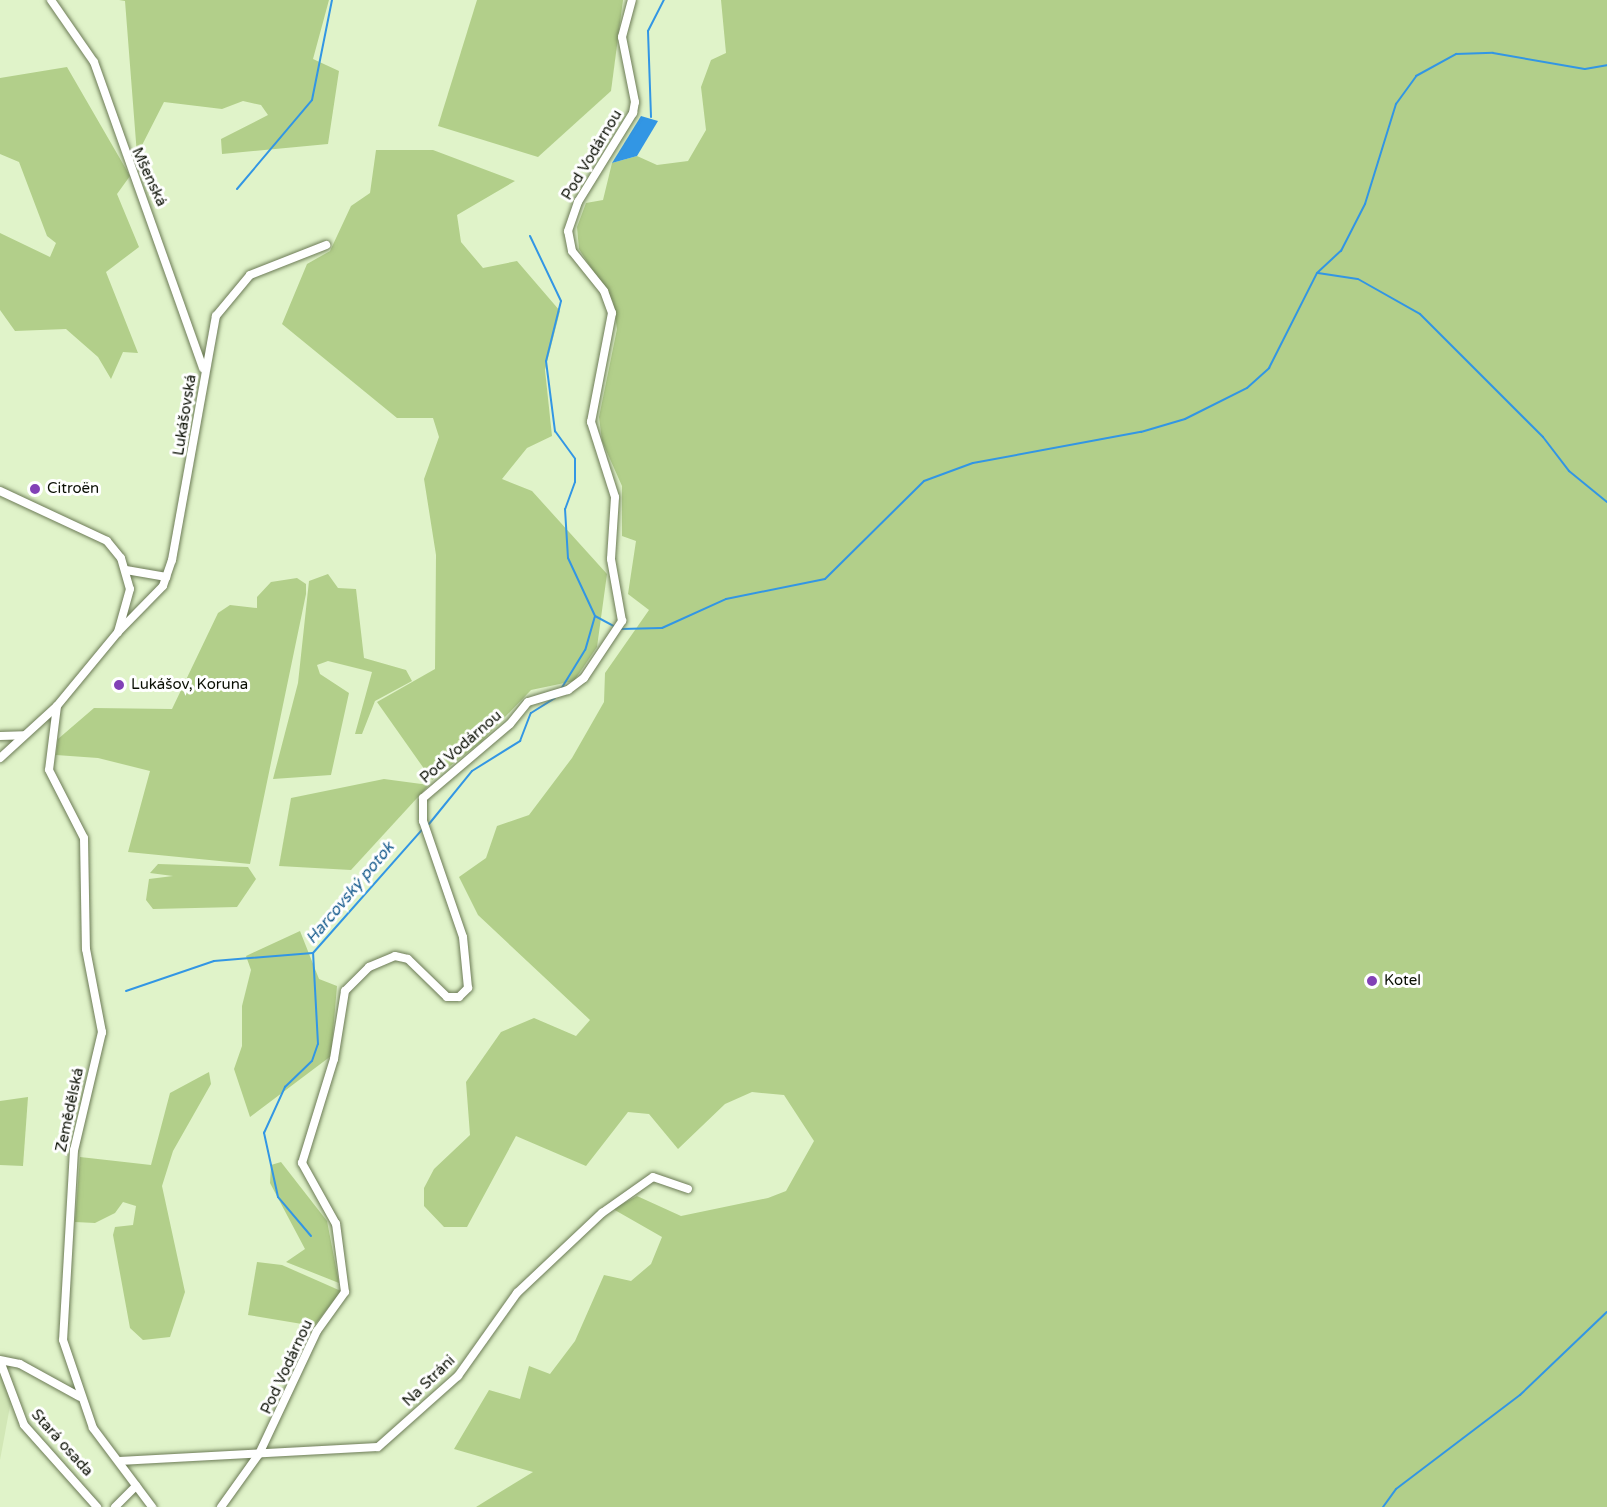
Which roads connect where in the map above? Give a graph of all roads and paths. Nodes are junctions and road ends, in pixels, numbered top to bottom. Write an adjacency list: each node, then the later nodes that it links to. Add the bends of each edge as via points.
1 (51, 0): 4 (street, Mšenská, via 94,62 121,149 138,178 188,312)
2 (632, 0): 16 (street, Pod Vodárnou, via 622,37 635,102 633,113 578,202 568,231 572,251 604,291 612,314 591,422 615,497 611,559 622,605 619,628 584,678 568,690 528,702 510,724 423,798 423,821 463,938 468,988 459,997 447,997 408,959 394,956 369,968 345,991 334,1059 302,1163 336,1224 345,1292 317,1331)
3 (326, 245): 4 (street, Lukášovská, via 250,275 230,294 216,316)
4 (204, 374): 7 (street, Lukášovská)
5 (0, 491): 6 (street, via 94,531 115,549)
6 (126, 570): 7 (street); 8 (street, via 130,601)
7 (166, 577): 8 (street, Lukášovská, via 147,606)
8 (118, 632): 9 (street)
9 (57, 706): 10 (street); 15 (street, Zemědělská, via 50,770 84,838 86,949 102,1032 74,1150 63,1295 63,1340)
10 (27, 734): 11 (street); 12 (street)
11 (0, 736)
12 (0, 758)
13 (688, 1190): 16 (street, Na Stráni, via 654,1178 611,1205 517,1293 458,1376 378,1447)
14 (0, 1360): 15 (street, Stará osada, via 20,1364); 19 (street, Stará osada, via 24,1425)
15 (80, 1397): 17 (street, Zemědělská, via 93,1428)
16 (259, 1454): 17 (street, Na Stráni); 22 (street, Pod Vodárnou)
17 (119, 1461): 18 (street, Zemědělská)
18 (136, 1486): 20 (street); 21 (street, Zemědělská)
19 (97, 1507)
20 (115, 1507)
21 (152, 1507)
22 (221, 1507)

